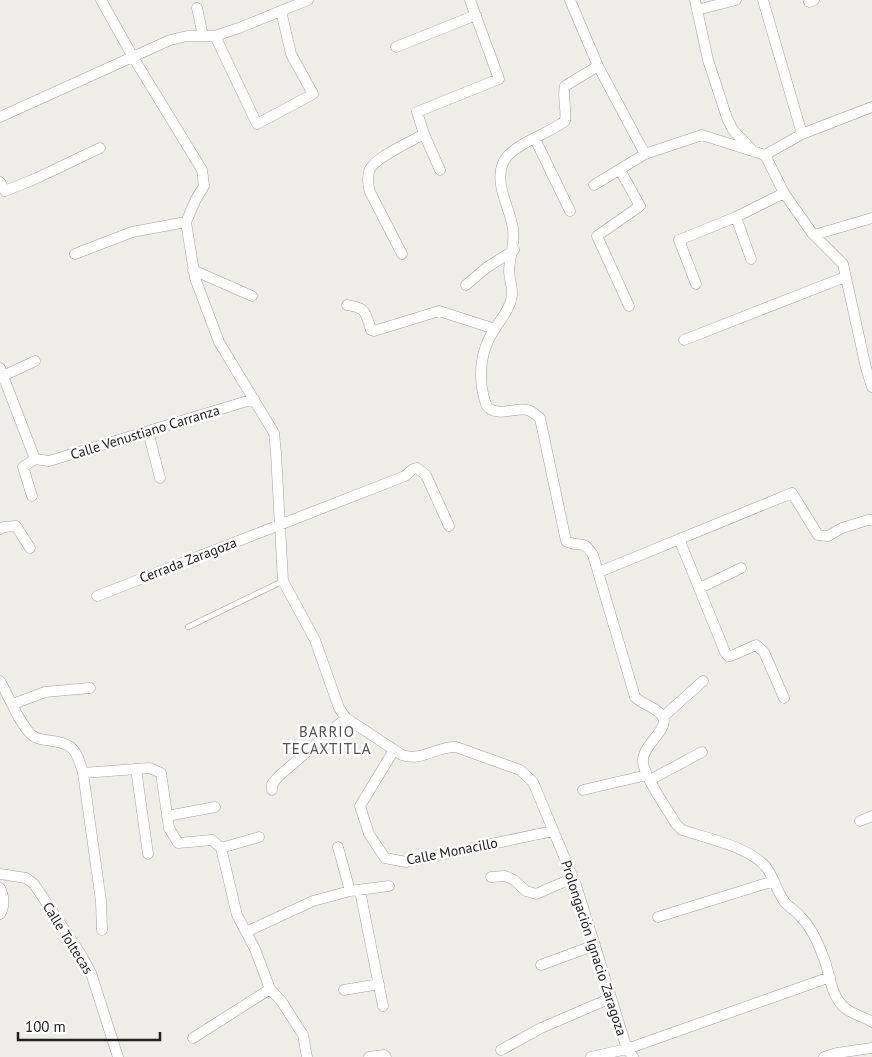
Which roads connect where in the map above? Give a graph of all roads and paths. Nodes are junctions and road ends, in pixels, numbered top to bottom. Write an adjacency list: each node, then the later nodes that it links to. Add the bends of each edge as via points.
1 (101, 0): 14 (street)
2 (308, 0): 9 (street)
3 (470, 0): 10 (street)
4 (570, 0): 15 (street)
5 (736, 0): 7 (street)
6 (763, 0): 19 (street)
7 (696, 5): 22 (street, via 708,60 727,118)
8 (197, 8): 11 (street)
9 (281, 11): 12 (street); 12 (street, via 291,54 312,94 257,124)
10 (476, 15): 13 (street); 18 (street, via 499,79 417,112)
11 (203, 36): 12 (street); 14 (street, via 170,40)
12 (215, 36)
13 (396, 47)
14 (132, 57): 17 (street); 33 (street, via 202,170 204,186)
15 (598, 66): 20 (street, via 565,86 565,121); 23 (street)
16 (872, 107): 19 (street)
17 (0, 117)
18 (424, 134): 25 (street); 37 (street, via 382,158 370,169 370,192)
19 (802, 134): 24 (street)
20 (535, 139): 30 (street); 35 (street, via 511,152 500,175 513,227)
21 (100, 148): 27 (street, via 5,191)
22 (752, 150): 23 (street, via 702,135); 24 (street)
23 (645, 154): 26 (street)
24 (765, 156): 29 (street)
25 (440, 170)
26 (620, 170): 28 (street); 45 (street, via 640,206 597,236)
27 (0, 182)
28 (594, 185)
29 (784, 193): 31 (street); 34 (street)
30 (570, 211)
31 (736, 217): 38 (street); 41 (street, via 679,240)
32 (872, 218): 34 (street)
33 (186, 222): 36 (street, via 132,232); 39 (street, Prolongación Ignacio Zaragoza)
34 (814, 235): 40 (street, via 842,264)
35 (514, 250): 42 (street); 46 (street, via 509,272 512,299)
36 (76, 254)
37 (402, 254)
38 (751, 259)
39 (193, 270): 43 (street); 52 (street, Prolongación Ignacio Zaragoza, via 219,342)
40 (845, 277): 47 (street); 49 (street)
41 (696, 284)
42 (466, 285)
43 (252, 296)
44 (347, 305): 46 (street, via 364,310 374,331 439,311)
45 (629, 306)
46 (495, 329): 64 (street, via 482,360 481,380 486,405 500,412 527,410 540,418 566,541 588,546)
47 (684, 340)
48 (35, 361): 50 (street)
49 (869, 367): 51 (street)
50 (1, 372): 54 (street)
51 (872, 387)
52 (254, 399): 53 (street, Calle Venustiano Carranza); 58 (street, Prolongación Ignacio Zaragoza, via 274,433)
53 (148, 432): 54 (street, Calle Venustiano Carranza, via 49,461); 55 (street)
54 (35, 459): 56 (street, via 23,467)
55 (160, 478)
56 (32, 496)
57 (872, 520): 61 (street, via 842,528 828,536 818,535 792,493)
58 (280, 524): 59 (street, Cerrada Zaragoza, via 405,476 417,468 422,471); 65 (street, Prolongación Ignacio Zaragoza); 67 (street, Cerrada Zaragoza)
59 (449, 526)
60 (0, 529): 62 (street, via 16,526)
61 (679, 539): 64 (street); 66 (street)
62 (30, 548)
63 (741, 568): 66 (street)
64 (599, 572): 75 (street, via 635,697)
65 (283, 581): 68 (lane); 74 (street, Prolongación Ignacio Zaragoza, via 315,640 339,708)
66 (700, 588): 72 (street, via 728,656 756,645 760,647)
67 (97, 596)
68 (188, 627)
69 (0, 681): 73 (street)
70 (703, 681): 75 (street)
71 (90, 688): 73 (street, via 45,692)
72 (784, 698)
73 (13, 704): 79 (street, via 33,737 64,742 73,749)
74 (346, 718): 76 (street, Prolongación Ignacio Zaragoza); 81 (street, via 279,776 272,784)
75 (663, 718): 80 (street, via 661,730 643,756)
76 (394, 750): 87 (street, Prolongación Ignacio Zaragoza, via 410,758 456,747 520,770 533,782); 87 (street, Calle Monacillo, via 360,806 369,834 385,858 406,862)
77 (702, 752): 80 (street)
78 (136, 769): 79 (street); 84 (street, via 150,768 161,774); 91 (street)
79 (83, 773): 101 (street)
80 (648, 777): 82 (street); 95 (street, via 682,830 736,848 759,860)
81 (272, 790)
82 (583, 790)
83 (215, 808): 84 (street)
84 (168, 816): 90 (street, via 169,828 178,843 212,840)
85 (872, 816): 86 (street)
86 (860, 821)
87 (553, 830): 94 (street, Prolongación Ignacio Zaragoza)
88 (259, 838): 90 (street)
89 (338, 847): 98 (street)
90 (221, 848): 102 (street, via 237,915)
91 (148, 854)
92 (0, 874): 116 (street, Calle Toltecas, via 26,878 34,884 80,954 91,973)
93 (491, 877): 94 (street, via 505,876 536,894)
94 (573, 878): 103 (street, Prolongación Ignacio Zaragoza)
95 (774, 881): 100 (street); 105 (street, via 783,900 800,915 817,940)
96 (389, 886): 98 (street)
97 (0, 888): 99 (street, via 4,901)
98 (355, 891): 102 (street, via 313,901); 106 (street)
99 (0, 914)
100 (658, 917)
101 (102, 930)
102 (246, 932): 107 (street)
103 (595, 946): 104 (street); 109 (street, Prolongación Ignacio Zaragoza)
104 (541, 965)
105 (830, 977): 111 (street, via 840,1003); 115 (street)
106 (379, 984): 108 (street); 110 (street)
107 (270, 989): 112 (street); 117 (street, via 303,1035)
108 (344, 990)
109 (611, 998): 114 (street, via 541,1028); 115 (street, Prolongación Ignacio Zaragoza)
110 (383, 1006)
111 (872, 1022)
112 (193, 1038)
113 (872, 1048): 121 (street)
114 (501, 1050)
115 (630, 1053): 120 (street)
116 (118, 1057)
117 (307, 1057)
118 (369, 1057): 119 (street)
119 (386, 1057)
120 (591, 1057)
121 (824, 1057)

